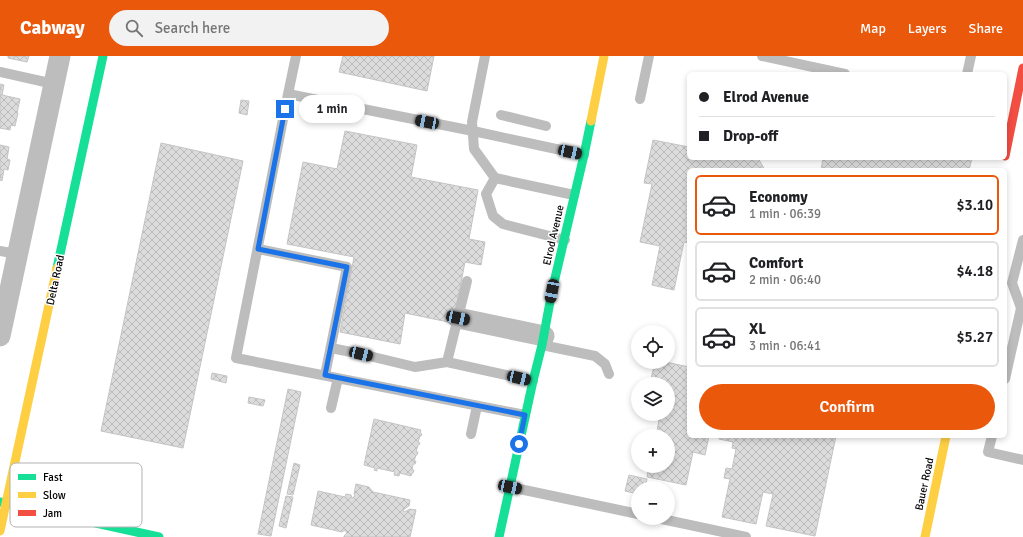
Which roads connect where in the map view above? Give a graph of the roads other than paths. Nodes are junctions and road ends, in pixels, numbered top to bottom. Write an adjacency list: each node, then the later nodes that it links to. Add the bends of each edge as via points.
1 (60, 56): 14 (street)
2 (104, 56): 51 (street, Delta Road)
3 (296, 56): 15 (lane)
4 (486, 56): 20 (lane, via 472,122)
5 (604, 56): 24 (street, Elrod Avenue)
6 (649, 56): 16 (lane)
7 (762, 56): 9 (lane)
8 (971, 56): 13 (lane)
9 (787, 59): 12 (lane)
10 (1023, 68): 17 (street)
11 (0, 72): 14 (lane)
12 (837, 72)
13 (967, 72)
14 (54, 84): 30 (street)
15 (288, 94): 20 (lane); 29 (lane)
16 (640, 99)
17 (1010, 108): 21 (street)
18 (501, 115): 19 (lane)
19 (546, 126)
20 (473, 131): 24 (lane); 25 (lane, via 474,150)
21 (1010, 134): 22 (lane); 23 (street)
22 (1022, 137)
23 (1007, 146)
24 (584, 155): 26 (street, Elrod Avenue)
25 (495, 178): 26 (lane); 27 (lane, via 486,194 494,216 503,224)
26 (574, 195): 27 (street, Elrod Avenue)
27 (565, 240): 36 (street, Elrod Avenue)
28 (1023, 240): 33 (lane, via 1012,283)
29 (258, 249): 37 (lane, via 347,267); 41 (lane, via 236,358)
30 (9, 252): 35 (street)
31 (467, 281): 34 (lane)
32 (1007, 293): 33 (lane)
33 (1020, 296): 39 (lane, via 1021,308)
34 (458, 318): 36 (street); 38 (lane)
35 (0, 336)
36 (543, 341): 40 (lane, via 595,356 605,364); 43 (street, Elrod Avenue)
37 (331, 348): 38 (lane, via 416,367); 41 (lane)
38 (447, 362): 43 (lane)
39 (1007, 370)
40 (609, 374)
41 (325, 375): 42 (lane)
42 (338, 378): 44 (lane); 45 (lane)
43 (533, 381): 46 (street, Elrod Avenue)
44 (477, 406): 46 (lane); 47 (lane)
45 (331, 408)
46 (525, 415): 53 (street, Elrod Avenue)
47 (471, 434)
48 (946, 438): 62 (street, Bauer Road)
49 (992, 438): 50 (lane, via 988,452)
50 (1023, 460)
51 (12, 463)
52 (10, 472): 54 (street, Delta Road)
53 (510, 487): 55 (lane); 60 (street, Elrod Avenue)
54 (3, 503): 58 (street, Delta Road)
55 (631, 513)
56 (675, 522): 61 (lane)
57 (112, 527): 59 (street)
58 (0, 531)
59 (158, 537)
60 (499, 537)
61 (746, 537)
62 (925, 537)

